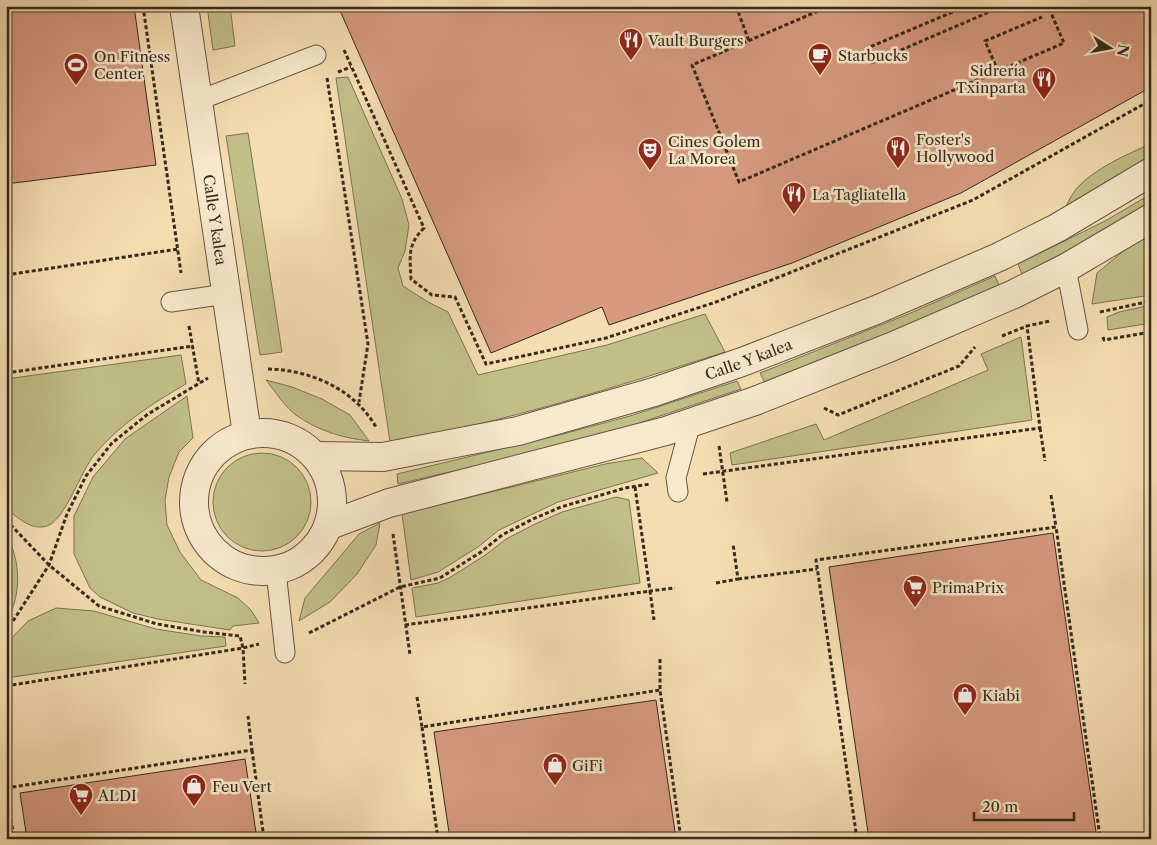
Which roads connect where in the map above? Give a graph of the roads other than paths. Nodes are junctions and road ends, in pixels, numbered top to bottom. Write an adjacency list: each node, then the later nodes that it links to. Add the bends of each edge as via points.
1 (184, 6): 3 (street, Calle Y kalea)
2 (316, 55): 3 (lane)
3 (197, 101): 7 (street, Calle Y kalea)
4 (1151, 172): 12 (street, Calle Y kalea, via 1057,228 999,257 876,310 654,392 518,431 383,457)
5 (1151, 218): 6 (street)
6 (1066, 268): 9 (lane); 10 (street, via 891,347 756,401)
7 (226, 294): 8 (lane); 11 (street, Calle Y kalea)
8 (171, 302)
9 (1078, 330)
10 (691, 422): 13 (lane, via 676,478); 14 (street, via 389,504)
11 (247, 434): 12 (street, via 277,433 297,440); 15 (street, via 222,445 202,468 194,492 194,515 203,538 228,562 246,570)
12 (317, 456): 14 (street, via 330,479 334,501)
13 (678, 492)
14 (330, 525): 15 (street, via 311,553 296,564)
15 (276, 571): 16 (lane)
16 (284, 653)

